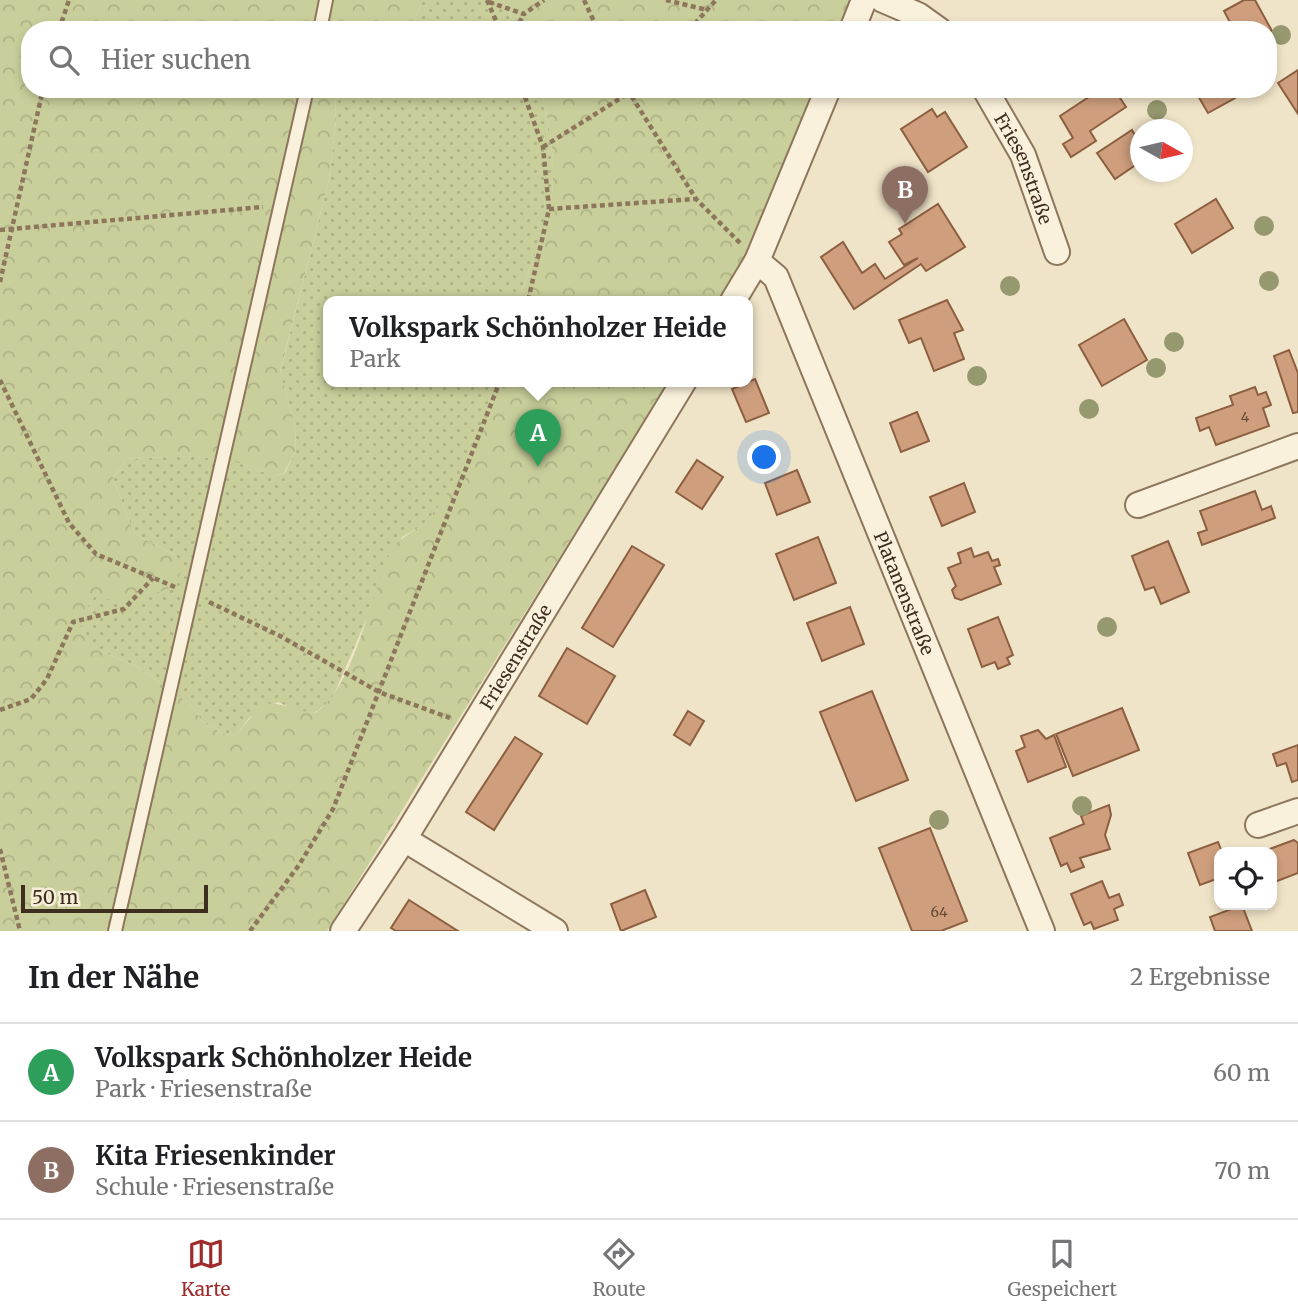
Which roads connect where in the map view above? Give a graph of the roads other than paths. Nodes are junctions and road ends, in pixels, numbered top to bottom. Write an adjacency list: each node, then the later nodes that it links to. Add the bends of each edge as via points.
1 (326, 0): 4 (lane)
2 (864, 0): 5 (street)
3 (883, 0): 6 (street)
4 (322, 21)
5 (856, 21)
6 (926, 21)
7 (305, 98): 19 (lane)
8 (824, 98): 11 (street)
9 (990, 98): 10 (street, Friesenstraße, via 1023,155)
10 (1057, 252)
11 (757, 261): 12 (street); 22 (street, Platanenstraße, via 775,277)
12 (736, 296)
13 (680, 387): 18 (street, Friesenstraße)
14 (1298, 446): 15 (street)
15 (1138, 505)
16 (1298, 811): 17 (street)
17 (1258, 825)
18 (404, 839): 20 (street, Friesenstraße); 21 (street)
19 (115, 931)
20 (343, 931)
21 (555, 931)
22 (1042, 931)

